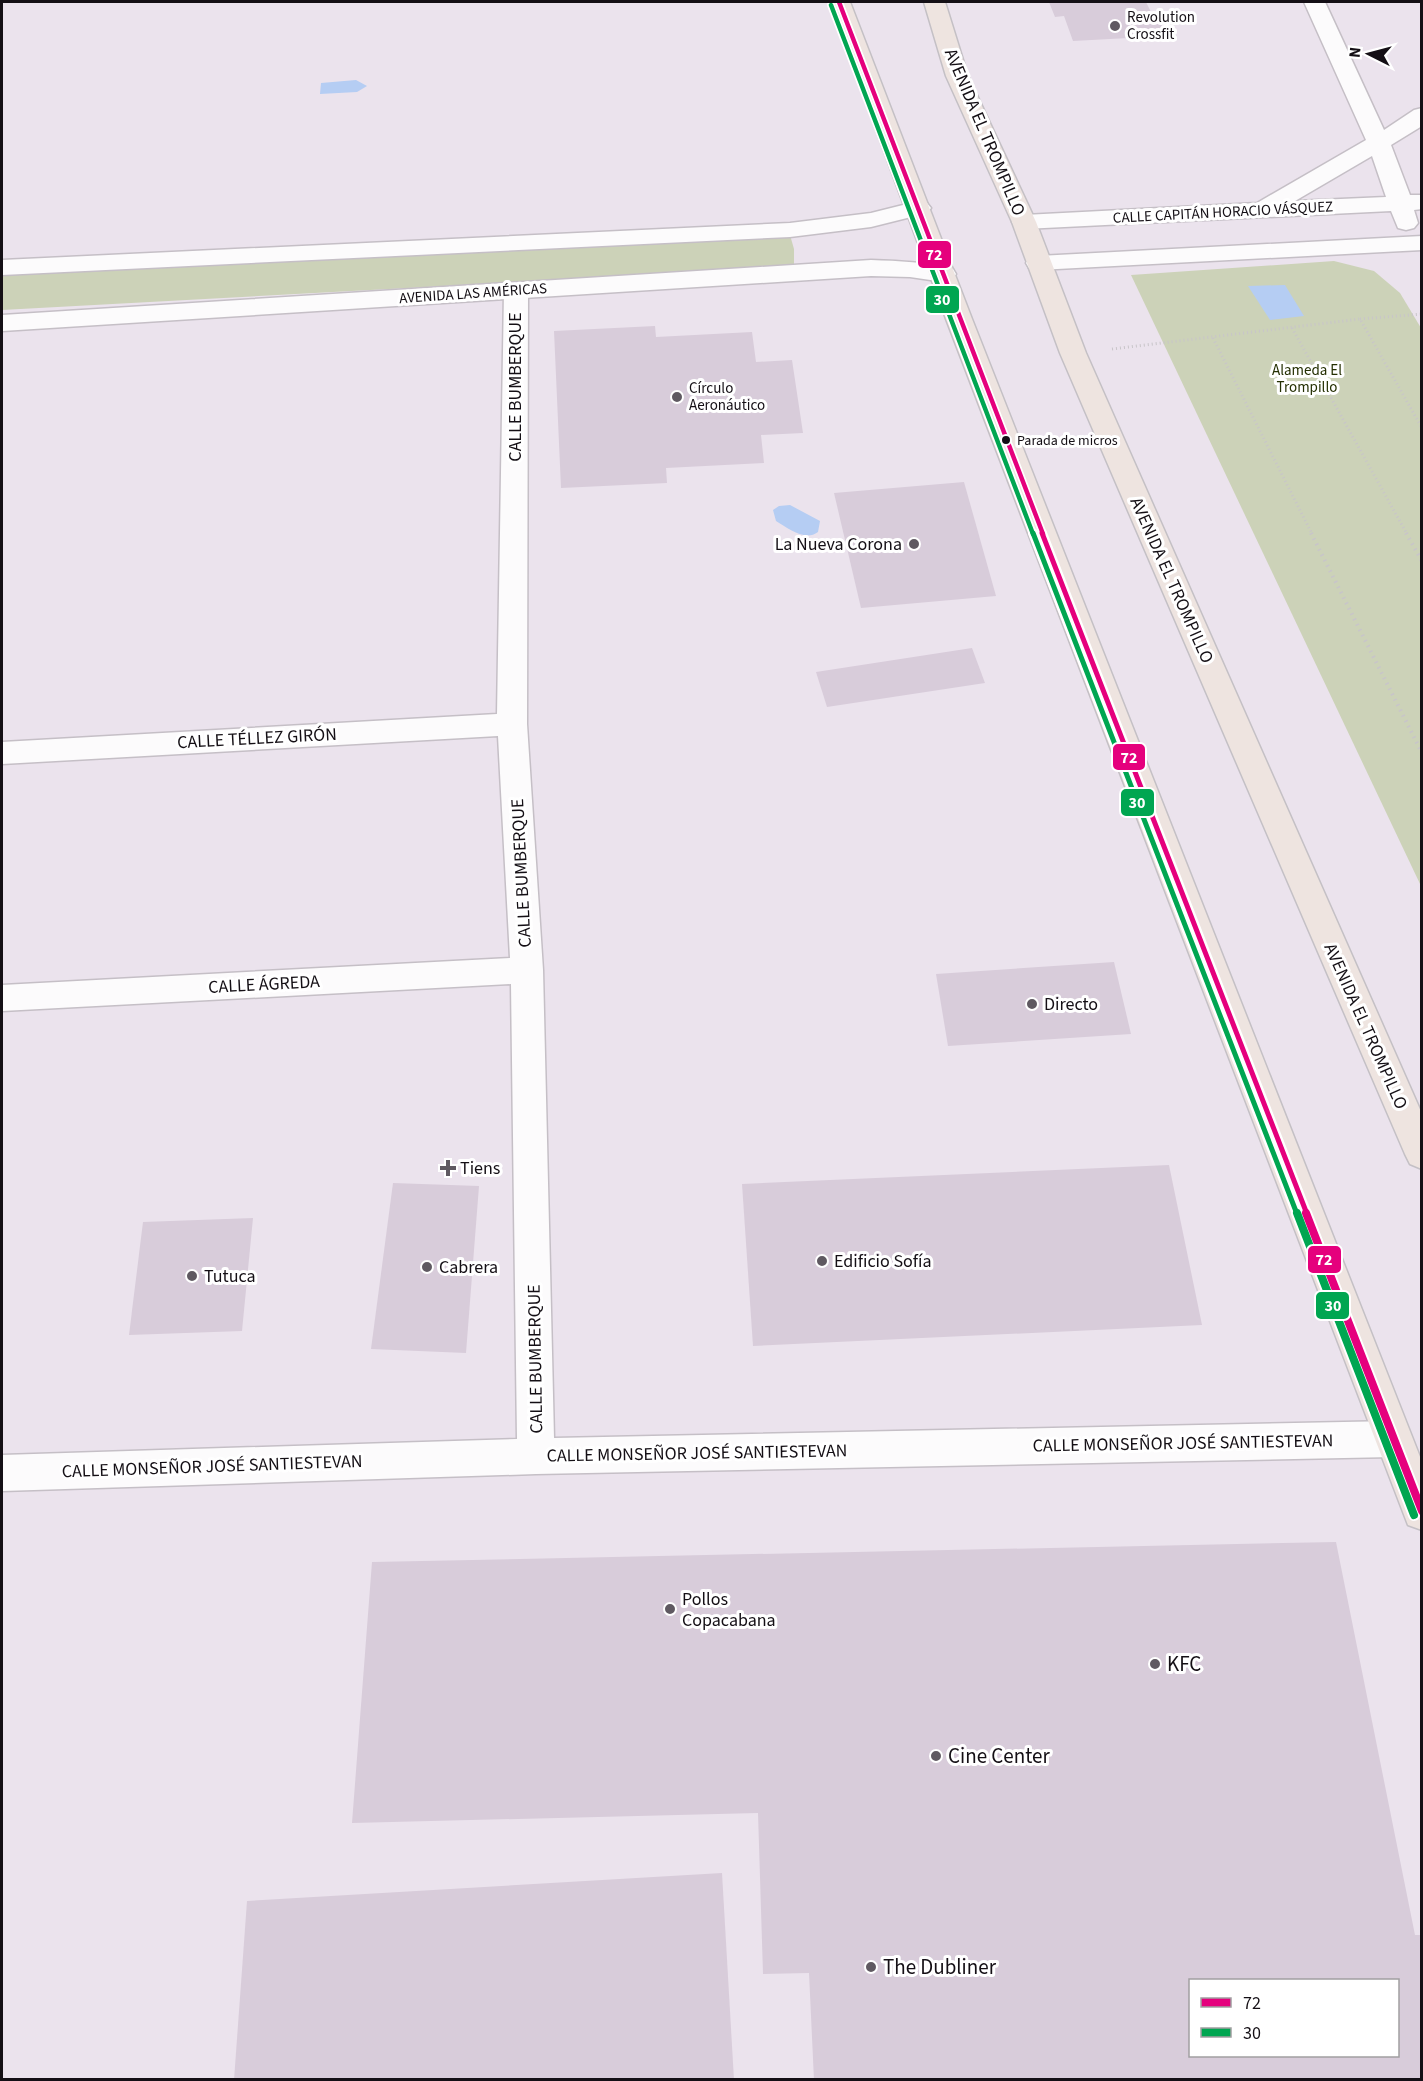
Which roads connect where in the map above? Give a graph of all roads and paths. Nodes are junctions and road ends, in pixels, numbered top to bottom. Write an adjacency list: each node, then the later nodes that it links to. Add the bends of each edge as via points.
1 (1314, 2): 5 (street)
2 (938, 4): 9 (main road, AVENIDA EL TROMPILLO, via 957,76)
3 (837, 6): 7 (main road)
4 (1422, 115): 5 (street)
5 (1377, 143): 6 (street); 8 (street)
6 (1411, 203): 8 (street, CALLE CAPITÁN HORACIO VÁSQUEZ); 11 (street)
7 (919, 208): 10 (street, via 856,224); 15 (main road)
8 (1262, 211): 9 (street, CALLE CAPITÁN HORACIO VÁSQUEZ)
9 (1024, 222): 12 (main road, AVENIDA EL TROMPILLO)
10 (790, 230): 13 (street); 14 (street, via 815,241 820,251 808,268)
11 (1418, 249): 12 (street)
12 (1038, 263): 22 (main road, AVENIDA EL TROMPILLO)
13 (2, 268)
14 (793, 273): 15 (street, AVENIDA LAS AMÉRICAS, via 870,268); 16 (street, AVENIDA LAS AMÉRICAS)
15 (944, 274): 31 (main road)
16 (516, 291): 19 (street, AVENIDA LAS AMÉRICAS); 25 (street, CALLE BUMBERQUE)
17 (1422, 314): 18 (path)
18 (1360, 319): 20 (path); 23 (path)
19 (2, 323)
20 (1292, 328): 21 (path); 24 (path)
21 (1213, 338): 22 (path); 27 (path)
22 (1073, 353): 30 (main road, AVENIDA EL TROMPILLO)
23 (1422, 428)
24 (1422, 561)
25 (513, 724): 26 (street, CALLE TÉLLEZ GIRÓN); 28 (street, CALLE BUMBERQUE)
26 (2, 753)
27 (1422, 753)
28 (527, 970): 29 (street, CALLE ÁGREDA); 32 (street, CALLE BUMBERQUE)
29 (2, 998)
30 (1422, 1154)
31 (1394, 1439): 32 (street, CALLE MONSEÑOR JOSÉ SANTIESTEVAN); 34 (main road)
32 (536, 1456): 33 (street, CALLE MONSEÑOR JOSÉ SANTIESTEVAN)
33 (2, 1473)
34 (1422, 1512)

